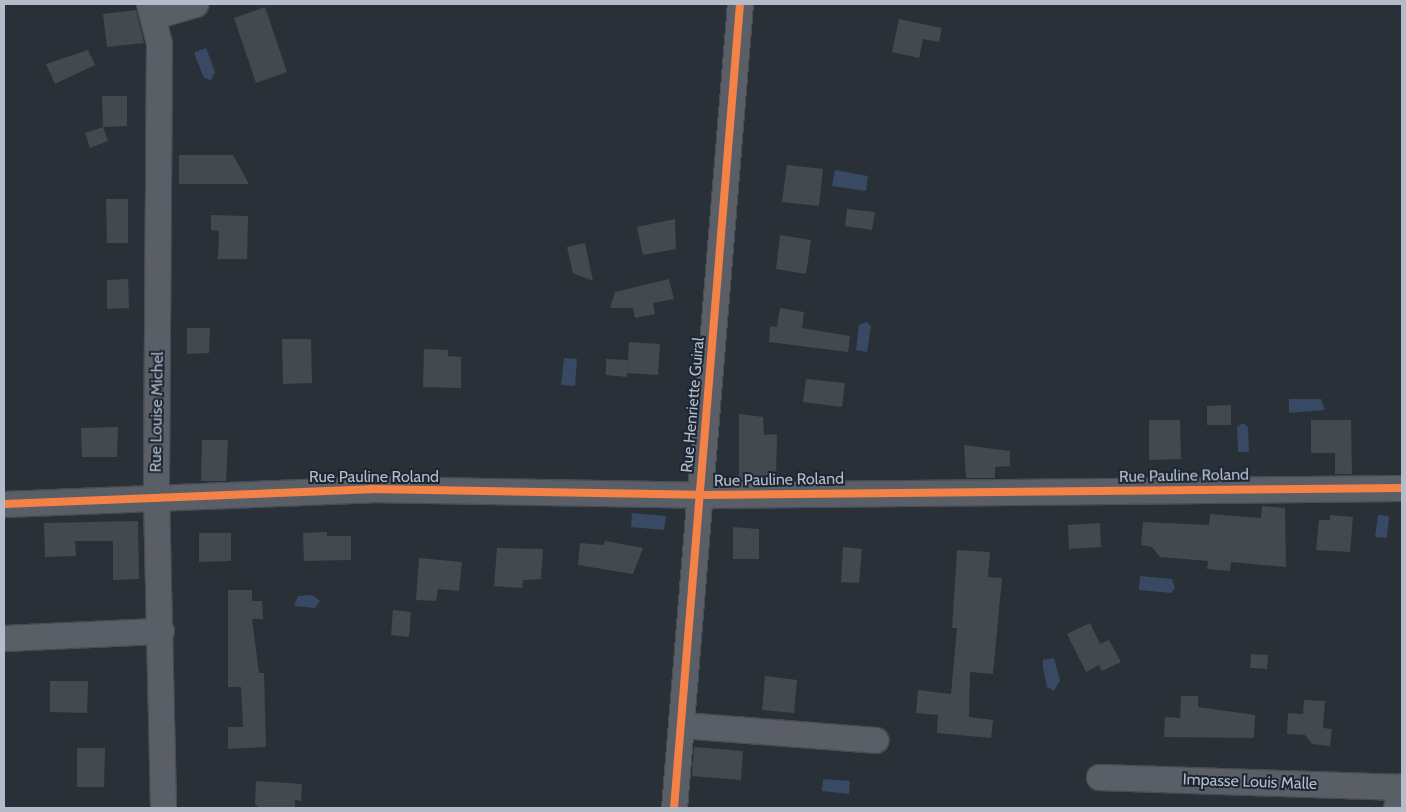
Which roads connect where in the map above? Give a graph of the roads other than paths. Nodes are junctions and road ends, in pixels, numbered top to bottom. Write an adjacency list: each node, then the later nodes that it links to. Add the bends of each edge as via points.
1 (195, 4): 3 (street, Rue Louise Michel)
2 (740, 4): 5 (street, Rue Henriette Guiral)
3 (151, 10): 6 (street, Rue Louise Michel, via 159,43)
4 (1402, 488): 5 (street, Rue Pauline Roland)
5 (699, 495): 6 (street, Rue Pauline Roland, via 371,489); 10 (street, Rue Henriette Guiral)
6 (156, 497): 7 (street, Rue Pauline Roland); 8 (street, Rue Louise Michel)
7 (4, 504)
8 (162, 631): 9 (street); 14 (street, Rue Louise Michel)
9 (4, 638)
10 (682, 725): 11 (street); 15 (street, Rue Henriette Guiral)
11 (876, 740)
12 (1098, 777): 13 (street, Impasse Louis Malle)
13 (1402, 787): 16 (street)
14 (163, 808)
15 (674, 808)
16 (1396, 808)

